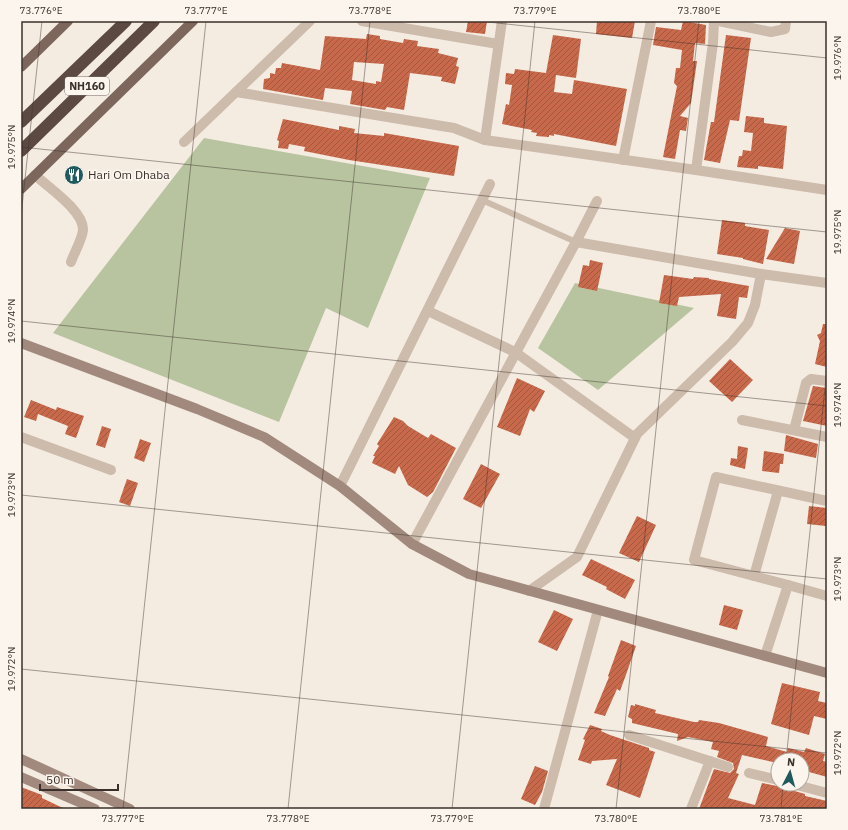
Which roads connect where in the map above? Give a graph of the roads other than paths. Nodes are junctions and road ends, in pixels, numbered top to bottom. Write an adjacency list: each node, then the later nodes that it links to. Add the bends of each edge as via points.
1 (68, 21): 13 (main road)
2 (126, 21): 15 (highway, NH160)
3 (154, 21): 18 (highway, NH160)
4 (193, 21): 21 (main road)
5 (310, 21): 14 (street)
6 (362, 21): 12 (street)
7 (502, 21): 12 (street)
8 (651, 21): 19 (street)
9 (714, 21): 20 (street)
10 (719, 21): 11 (street, via 771,32 785,29)
11 (786, 21)
12 (498, 44): 16 (street)
13 (21, 67)
14 (236, 92): 16 (street, via 454,128); 17 (street)
15 (21, 122)
16 (485, 140): 19 (street)
17 (184, 142)
18 (21, 150)
19 (623, 160): 20 (street)
20 (696, 170): 24 (street)
21 (35, 176): 23 (main road); 28 (street, via 73,210 81,221 83,231)
22 (490, 184): 25 (street)
23 (21, 189)
24 (827, 190)
25 (482, 200): 27 (lane); 31 (street)
26 (597, 201): 27 (street)
27 (576, 242): 29 (street); 33 (street)
28 (71, 262)
29 (762, 274): 30 (street); 39 (street, via 748,323)
30 (827, 283)
31 (428, 311): 33 (street); 41 (street)
32 (21, 343): 41 (street, via 264,437)
33 (515, 352): 39 (street); 44 (street)
34 (827, 381): 36 (street, via 811,379 806,383)
35 (742, 420): 36 (street)
36 (794, 430): 38 (street)
37 (21, 436): 40 (street)
38 (827, 437)
39 (635, 438): 47 (street, via 577,557)
40 (111, 470)
41 (340, 486): 44 (street)
42 (778, 491): 43 (street); 45 (street); 45 (street, via 716,477 694,560)
43 (827, 501)
44 (412, 544): 47 (street, via 469,574)
45 (754, 576): 46 (street)
46 (788, 585): 48 (street); 50 (street)
47 (529, 591): 49 (street)
48 (827, 596)
49 (598, 610): 50 (street); 63 (street)
50 (765, 656): 51 (street)
51 (827, 673)
52 (629, 735): 54 (street)
53 (21, 759): 62 (street)
54 (710, 761): 55 (street); 64 (street)
55 (728, 767)
56 (749, 773): 58 (street)
57 (21, 777): 61 (street)
58 (770, 778)
59 (810, 788): 60 (street)
60 (827, 793)
61 (95, 809)
62 (130, 809)
63 (544, 809)
64 (691, 809)

